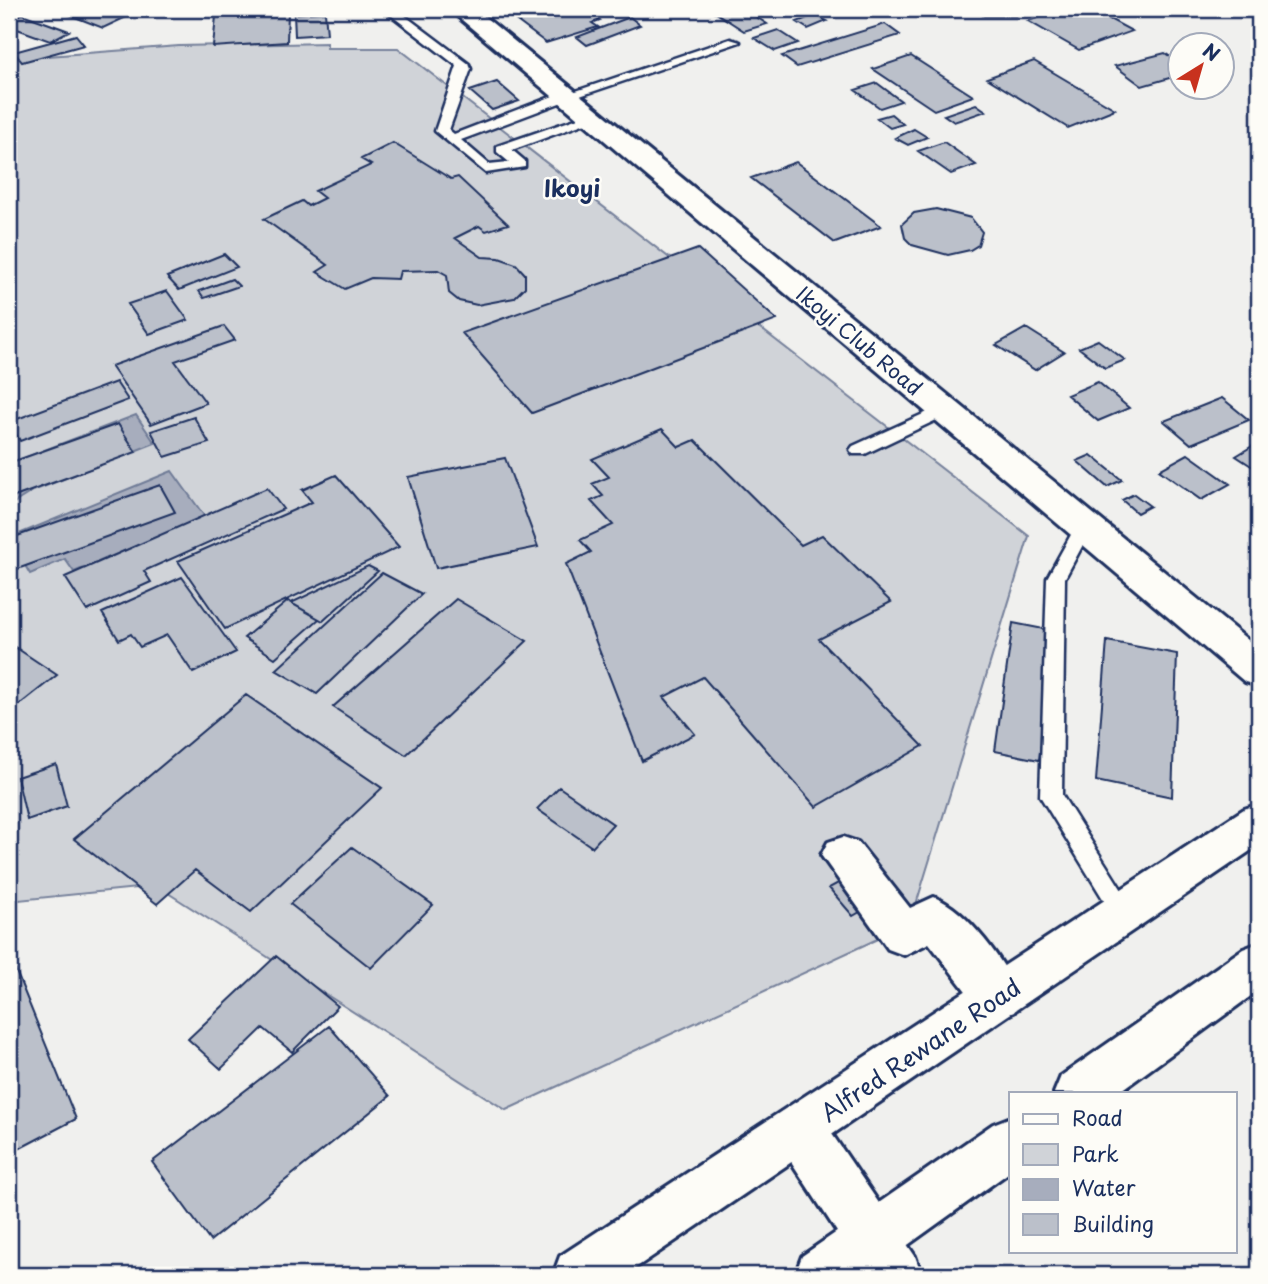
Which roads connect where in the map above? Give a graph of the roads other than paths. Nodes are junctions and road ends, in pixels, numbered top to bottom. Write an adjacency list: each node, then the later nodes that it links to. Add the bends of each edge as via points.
1 (388, 9): 8 (lane, via 463,64 442,131)
2 (461, 9): 6 (main road, Ikoyi Club Road)
3 (992, 9): 4 (main road)
4 (1008, 9)
5 (734, 42): 6 (lane)
6 (567, 97): 7 (main road, Ikoyi Club Road); 8 (lane)
7 (595, 117): 8 (lane, via 502,149 520,164 486,169); 9 (main road, Ikoyi Club Road)
8 (452, 138)
9 (943, 410): 10 (lane); 11 (main road, Ikoyi Club Road)
10 (859, 450)
11 (1084, 526): 12 (main road, Ikoyi Club Road); 15 (lane, via 1056,578 1051,796)
12 (1259, 671)
13 (1259, 822): 15 (main road, Alfred Rewane Road)
14 (843, 855): 17 (main road, via 904,935 934,917)
15 (1124, 913): 17 (main road, Alfred Rewane Road)
16 (1259, 964): 18 (main road)
17 (998, 997): 19 (main road, Alfred Rewane Road)
18 (1079, 1092)
19 (799, 1129): 21 (main road); 22 (main road, Alfred Rewane Road)
20 (1009, 1143): 21 (main road)
21 (883, 1257): 23 (main road)
22 (579, 1275)
23 (821, 1275)

